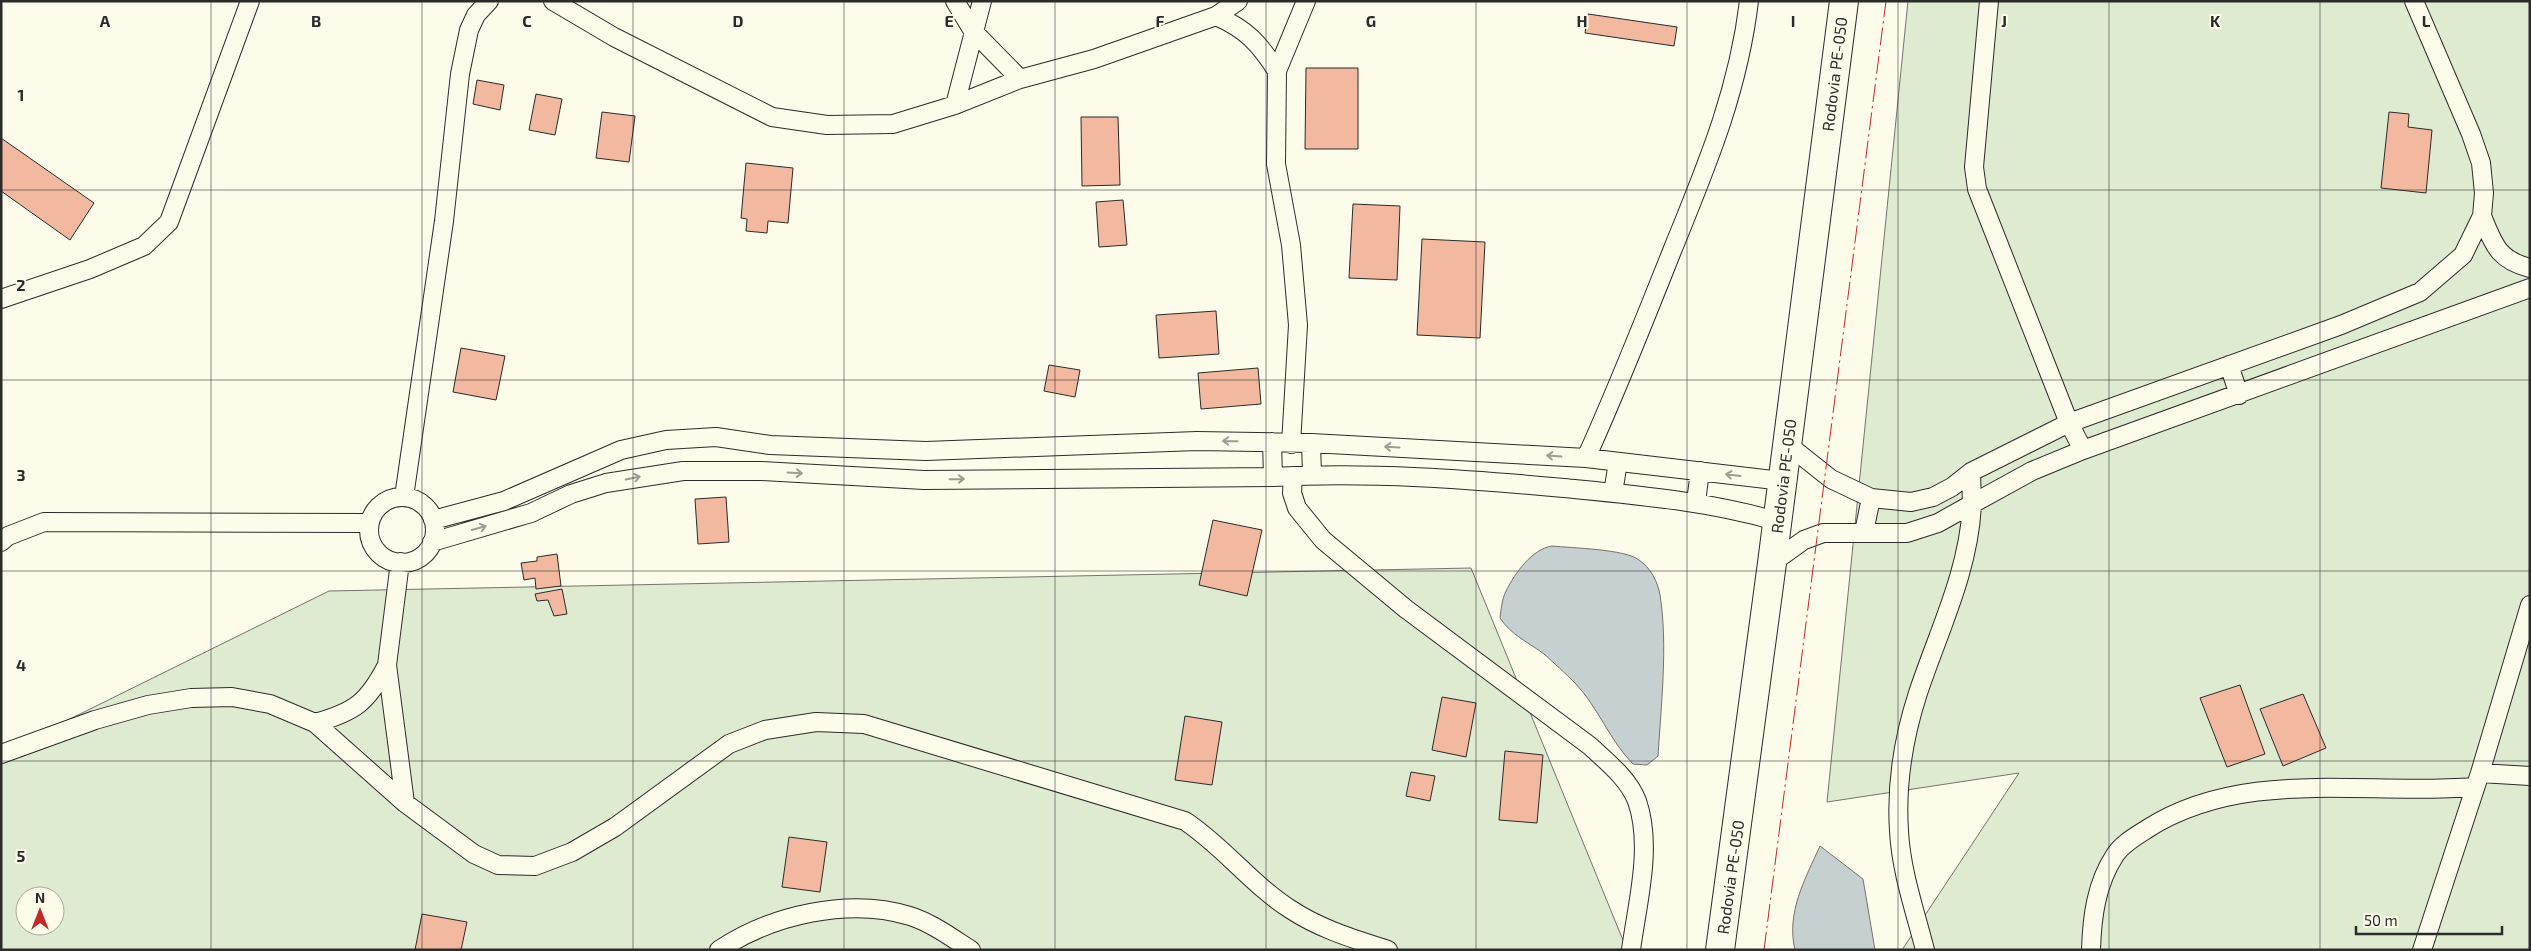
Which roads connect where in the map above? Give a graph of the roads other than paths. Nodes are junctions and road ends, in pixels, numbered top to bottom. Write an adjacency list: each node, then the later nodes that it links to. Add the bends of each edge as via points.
1 (250, 1): 20 (street, via 169,222 144,246 90,269)
2 (489, 1): 38 (street, via 469,30 460,74 444,222)
3 (553, 1): 16 (street, via 614,37 772,117 827,125 885,125)
4 (956, 1): 13 (street)
5 (982, 1): 13 (street)
6 (1238, 1): 12 (street)
7 (1306, 1): 14 (street)
8 (1749, 1): 29 (street, via 1745,34 1723,122)
9 (1844, 1): 27 (main road, Rodovia PE-050)
10 (1989, 1): 23 (street, via 1974,167 1977,188)
11 (2414, 1): 17 (street, via 2478,156 2484,193)
12 (1216, 16): 14 (street, via 1248,33); 15 (street, via 1094,59)
13 (973, 31): 15 (street); 16 (street)
14 (1277, 71): 26 (street, via 1276,164 1291,245 1298,325)
15 (1020, 79): 16 (street)
16 (955, 105)
17 (2482, 216): 18 (street, via 2495,246 2512,264); 21 (street, via 2462,255 2420,292 2341,325)
18 (2530, 268)
19 (2530, 288): 22 (street)
20 (1, 299)
21 (2229, 365): 22 (street); 23 (street)
22 (2239, 395): 28 (street)
23 (2069, 423): 28 (street); 32 (street)
24 (1272, 442): 26 (street); 35 (street); 42 (street, one-way to 42, via 1197,441 926,451 770,445 716,437 666,440 621,450 504,501)
25 (1311, 443): 26 (street); 29 (street, one-way to 25); 33 (street)
26 (1291, 444)
27 (1787, 444): 36 (main road, Rodovia PE-050); 39 (street, via 1831,479)
28 (2082, 450): 41 (street)
29 (1586, 458): 30 (street)
30 (1618, 462): 31 (street); 37 (street)
31 (1700, 471): 36 (street, one-way to 31); 40 (street)
32 (1971, 472): 39 (street, via 1933,497 1911,502); 41 (street)
33 (1312, 474): 34 (street); 37 (street, via 1450,478)
34 (1293, 476): 35 (street); 60 (street, via 1292,494 1296,508 1323,540 1406,608 1590,746 1629,786 1636,801 1643,834 1642,868)
35 (1273, 477): 47 (street, one-way to 35, via 531,513 571,494 606,484 683,471 761,471 924,480)
36 (1782, 481): 43 (main road, Rodovia PE-050)
37 (1613, 492): 40 (street)
38 (404, 497): 42 (street, via 422,504); 44 (street, via 386,501 372,514)
39 (1871, 498): 45 (street)
40 (1696, 502): 43 (street)
41 (1972, 504): 45 (street, via 1923,530); 62 (street, via 1969,542 1910,718 1900,780 1899,832)
42 (433, 520): 47 (street)
43 (1776, 521): 49 (main road, Rodovia PE-050)
44 (369, 523): 46 (street, via 44,522); 48 (street, via 368,532 375,550 390,560)
45 (1864, 532): 49 (street, via 1823,533 1804,540)
46 (1, 542)
47 (432, 542): 48 (street, via 419,557)
48 (400, 562): 51 (street)
49 (1772, 563): 61 (main road, Rodovia PE-050)
50 (2530, 605): 55 (street)
51 (387, 665): 52 (street, via 378,683 355,708 341,716); 56 (street)
52 (315, 723): 53 (street, via 270,704 232,697 191,698 148,705 94,720); 56 (street)
53 (1, 754)
54 (2530, 776): 55 (street)
55 (2477, 780): 63 (street, via 2252,792 2210,799 2157,823 2115,854 2094,903); 64 (street)
56 (405, 803): 59 (street, via 474,854 498,865 535,866 572,852 615,827 729,744 765,730 816,722 864,724 1185,821 1290,909 1338,934)
57 (719, 950): 58 (street, via 734,939 762,927 812,914 878,909 911,916)
58 (971, 950)
59 (1388, 950)
60 (1631, 950)
61 (1720, 950)
62 (1925, 950)
63 (2091, 950)
64 (2422, 950)

